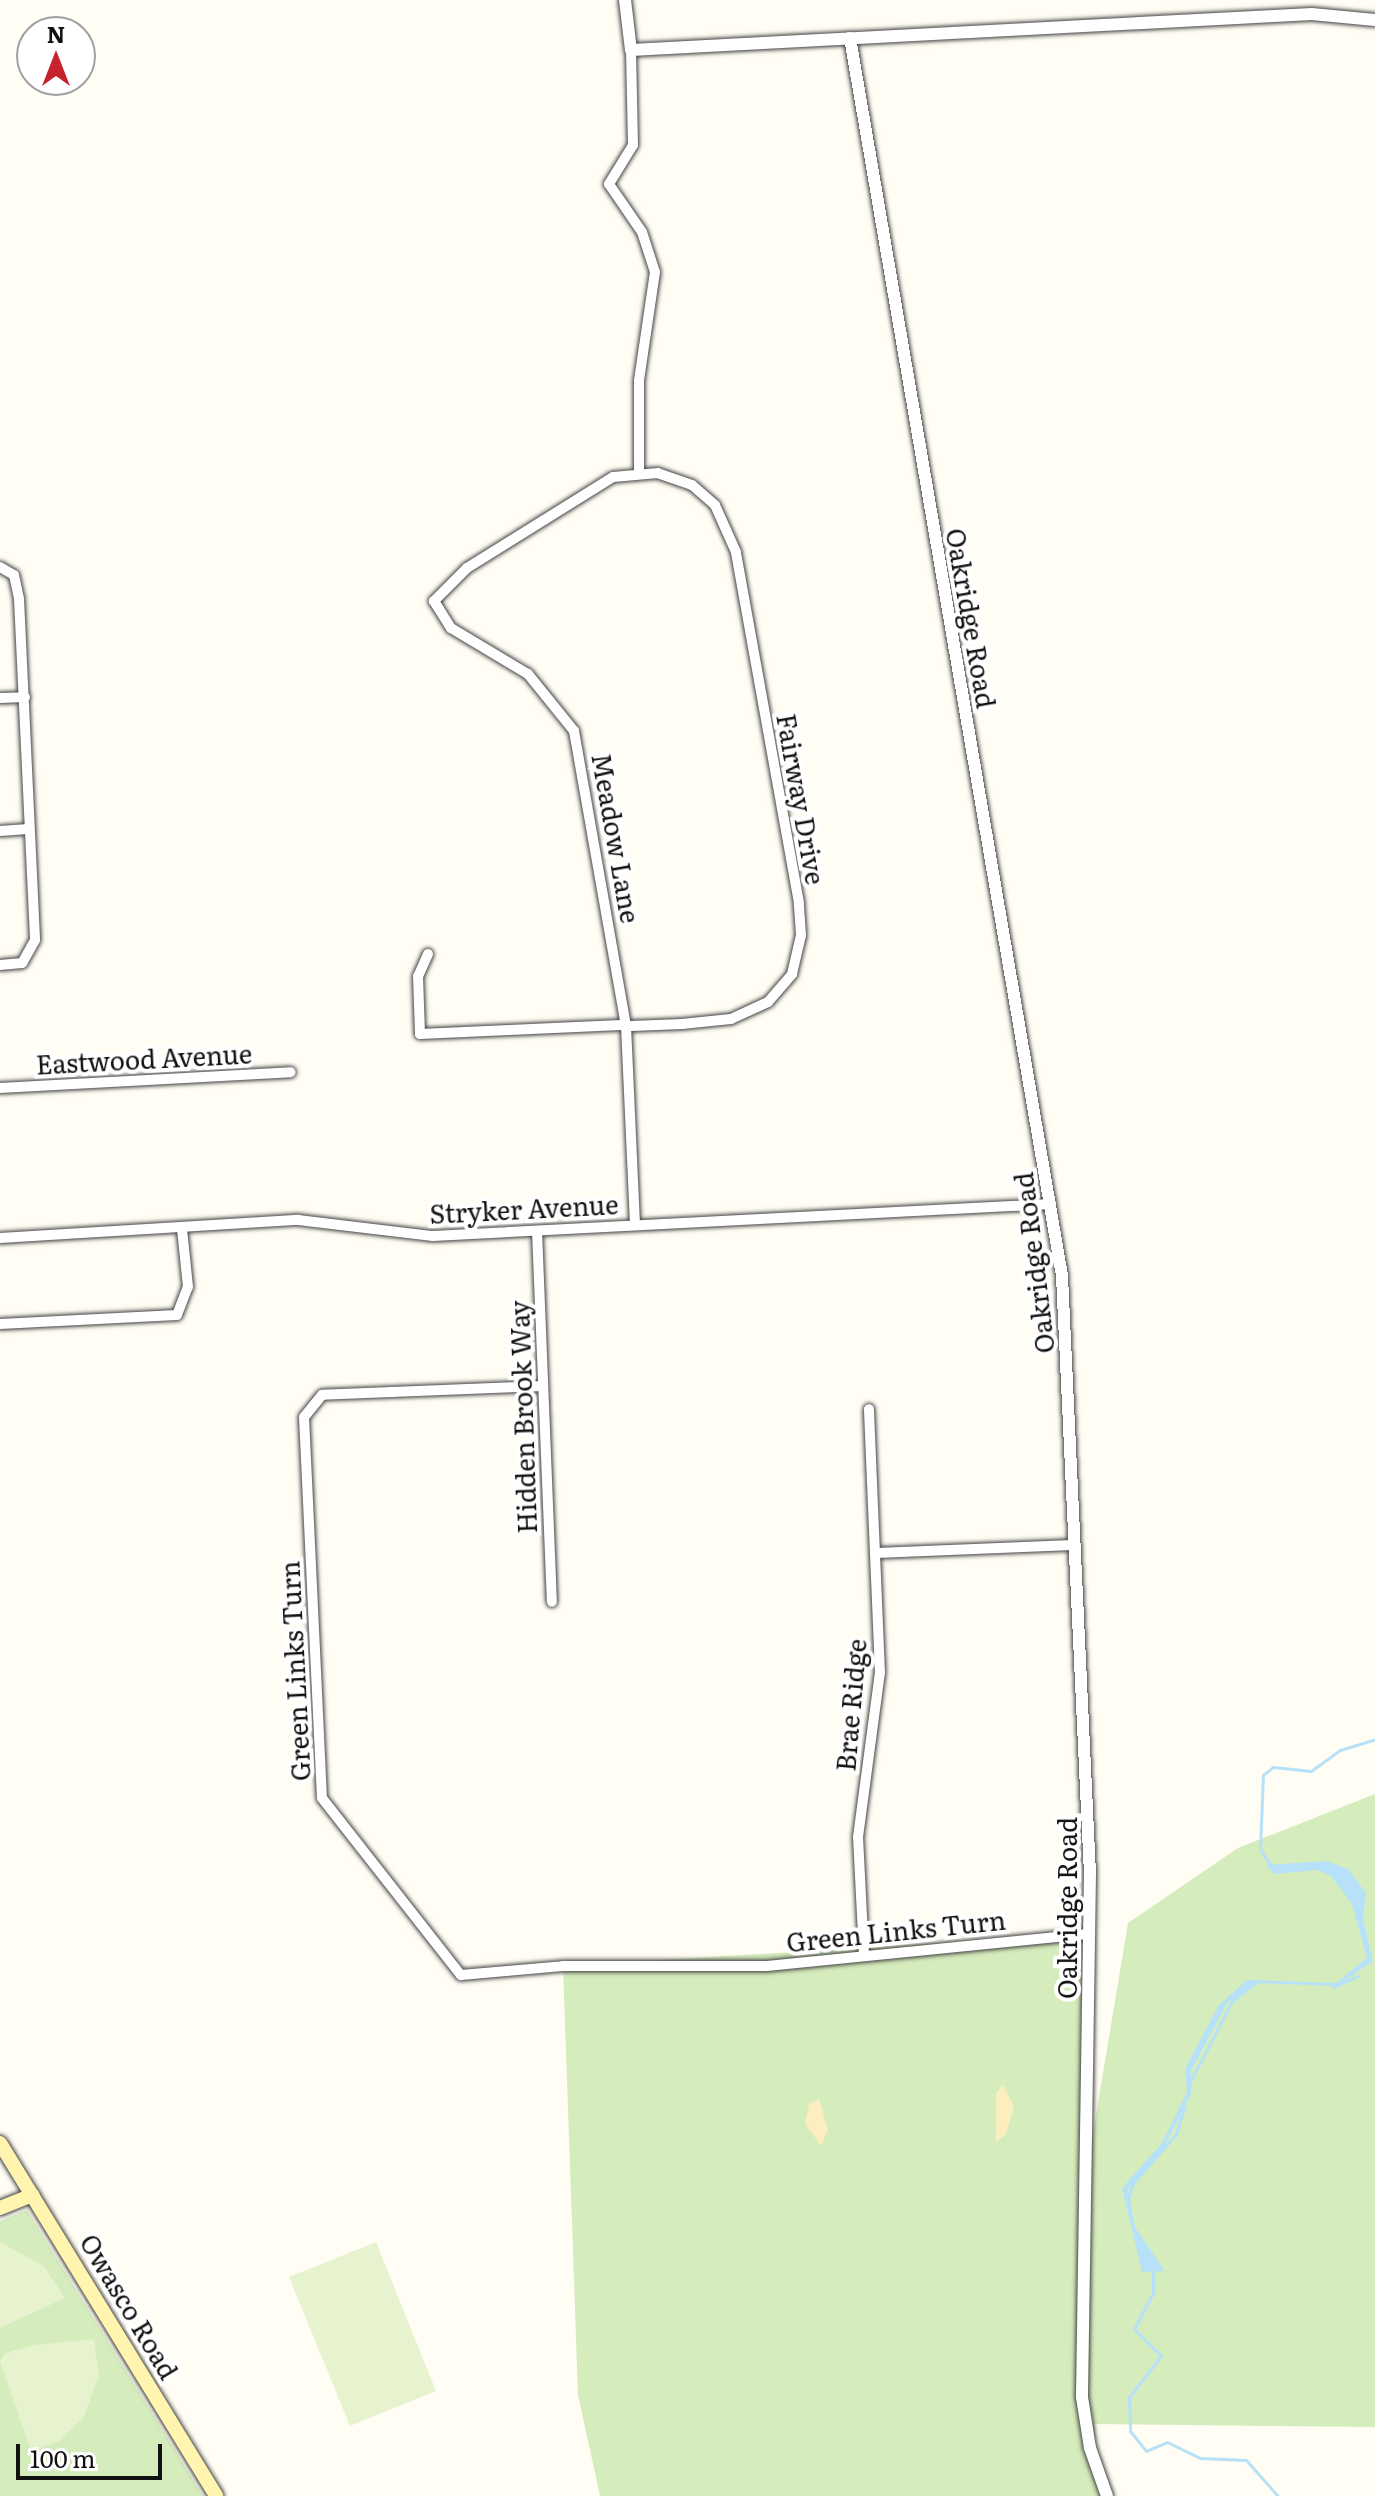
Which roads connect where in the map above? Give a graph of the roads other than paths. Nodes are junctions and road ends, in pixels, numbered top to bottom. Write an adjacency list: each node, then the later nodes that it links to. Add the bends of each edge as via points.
1 (625, 0): 4 (street)
2 (1375, 20): 3 (street, via 1312,14)
3 (850, 38): 4 (street); 17 (street, Oakridge Road)
4 (631, 50): 5 (street, via 633,145 609,189 642,232 655,272 639,381)
5 (639, 472): 6 (street, Fairway Drive, via 596,484); 14 (street, Fairway Drive, via 692,485 727,524 801,935 788,981 758,1009 705,1023)
6 (490, 553): 14 (street, Meadow Lane, via 437,593 435,611 528,674 574,731)
7 (1, 567): 8 (street, via 18,587)
8 (25, 697): 9 (street); 10 (street)
9 (0, 698)
10 (28, 829): 11 (street); 13 (street, via 34,947 22,963)
11 (0, 831)
12 (428, 954): 14 (street, Fairway Drive, via 418,976 420,1034)
13 (0, 965)
14 (626, 1026): 18 (street, Meadow Lane)
15 (291, 1072): 16 (street, Eastwood Avenue)
16 (0, 1088)
17 (1051, 1204): 18 (street, Stryker Avenue); 25 (street, Oakridge Road, via 1063,1292)
18 (635, 1225): 20 (street, Stryker Avenue)
19 (182, 1229): 20 (street, Stryker Avenue, via 298,1220 411,1236); 21 (street, Stryker Avenue); 22 (street, via 187,1300 177,1315)
20 (537, 1231): 23 (street, Hidden Brook Way)
21 (0, 1238)
22 (0, 1324)
23 (543, 1386): 27 (street, Hidden Brook Way); 29 (street, Green Links Turn, via 322,1395 304,1417 322,1798 333,1818 461,1975 563,1966 767,1966)
24 (869, 1409): 26 (street, Brae Ridge)
25 (1074, 1545): 26 (street); 28 (street, Oakridge Road)
26 (875, 1553): 29 (street, Brae Ridge, via 880,1673 858,1837)
27 (552, 1602)
28 (1089, 1934): 29 (street, Green Links Turn); 34 (street, Oakridge Road, via 1082,2397 1090,2448)
29 (864, 1955)
30 (0, 2143): 31 (main road, Owasco Road)
31 (32, 2195): 32 (main road); 33 (main road, Owasco Road)
32 (0, 2208)
33 (216, 2496)
34 (1107, 2496)

